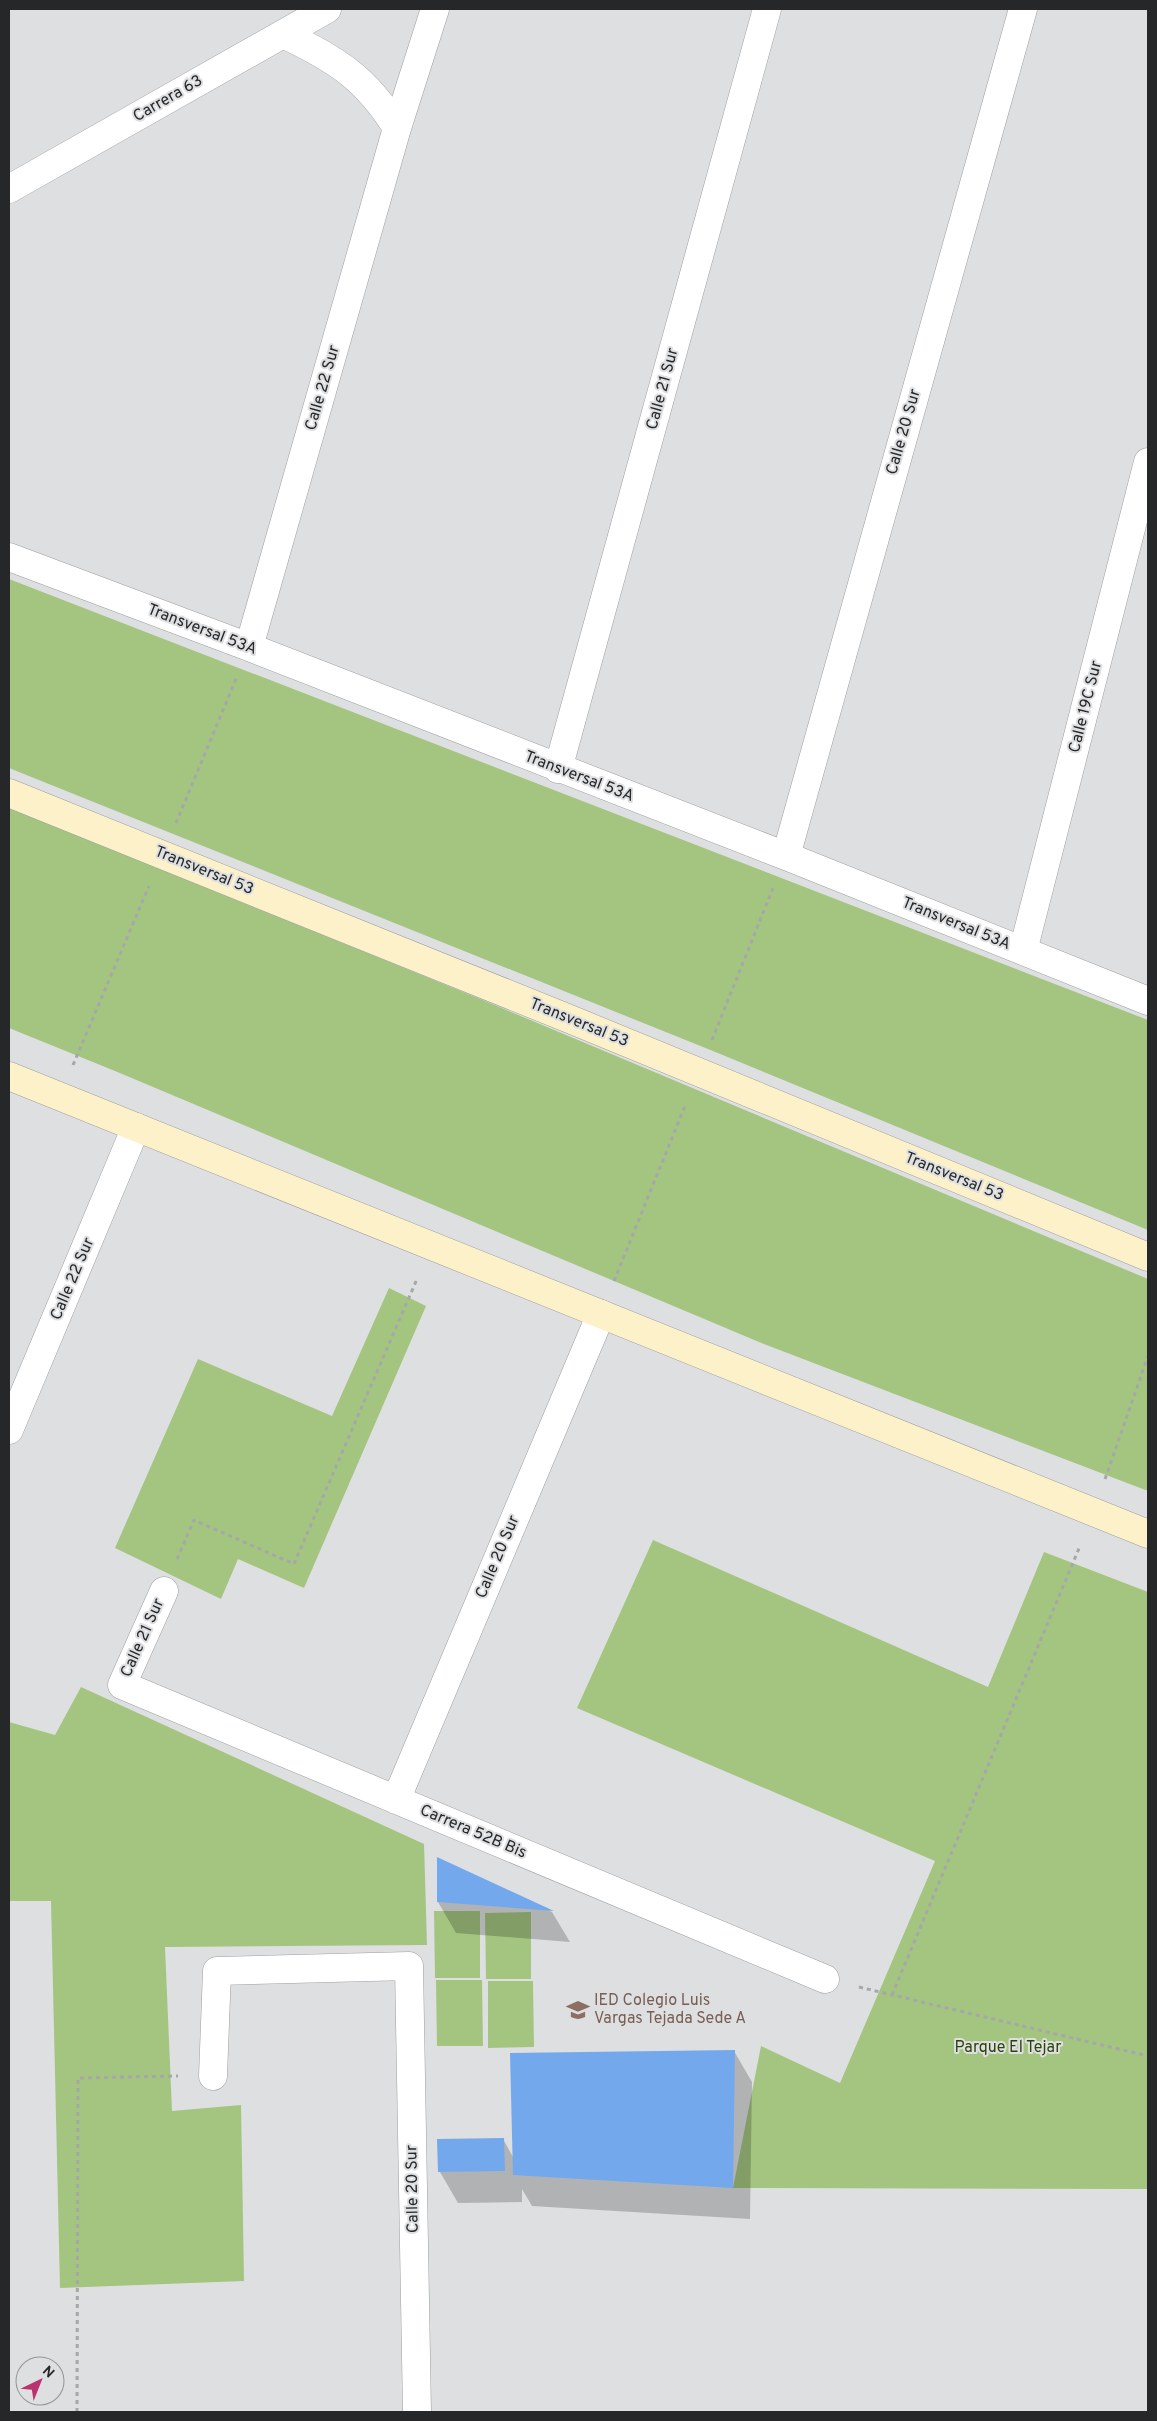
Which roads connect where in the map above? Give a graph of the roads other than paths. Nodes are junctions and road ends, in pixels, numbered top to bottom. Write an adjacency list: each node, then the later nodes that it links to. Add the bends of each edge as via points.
1 (326, 9): 5 (street, Carrera 63)
2 (435, 9): 6 (street, Calle 22 Sur)
3 (767, 9): 11 (street, Calle 21 Sur)
4 (1022, 9): 13 (street, Calle 20 Sur)
5 (283, 34): 6 (street, via 324,54 369,88); 7 (street, Carrera 63)
6 (397, 128): 10 (street, Calle 22 Sur)
7 (9, 189)
8 (1148, 462): 14 (street, Calle 19C Sur)
9 (9, 557): 10 (street, Transversal 53A)
10 (250, 647): 11 (street, Transversal 53A)
11 (558, 769): 13 (street, Transversal 53A)
12 (9, 793): 18 (street, Transversal 53)
13 (786, 856): 14 (street, Transversal 53A)
14 (1023, 951): 15 (street, Transversal 53A)
15 (1148, 1001)
16 (9, 1076): 17 (street)
17 (136, 1127): 19 (street); 20 (street, Calle 22 Sur)
18 (1148, 1256)
19 (601, 1314): 21 (street); 24 (street, Calle 20 Sur)
20 (9, 1430)
21 (1148, 1534)
22 (164, 1591): 23 (street, Calle 21 Sur)
23 (122, 1685): 24 (street, Carrera 52B Bis)
24 (396, 1800): 25 (street, Carrera 52B Bis)
25 (825, 1979)
26 (213, 2076): 27 (street, Calle 20 Sur, via 217,1971 409,1966)
27 (417, 2412)

